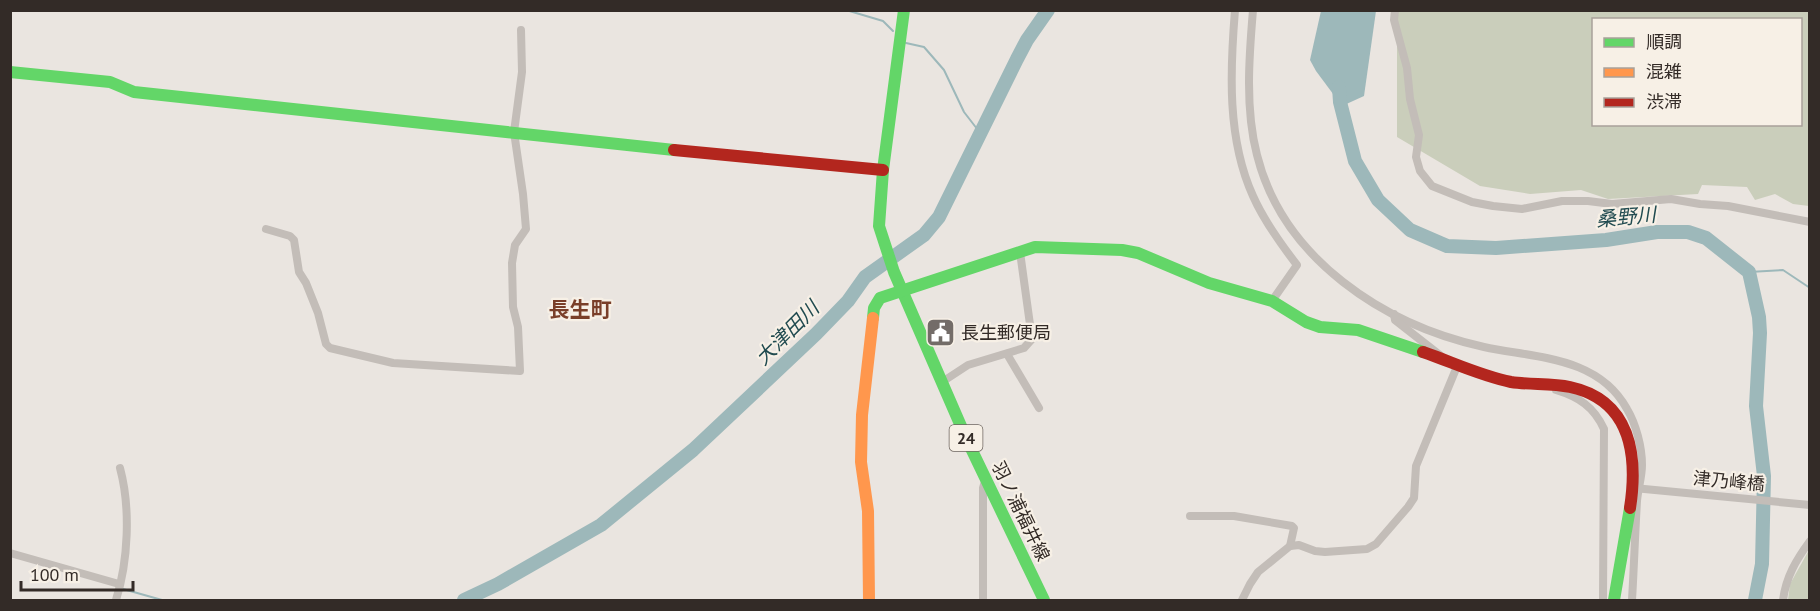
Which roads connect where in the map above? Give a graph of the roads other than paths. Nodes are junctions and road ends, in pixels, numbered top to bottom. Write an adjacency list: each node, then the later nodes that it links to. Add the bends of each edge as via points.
1 (904, 10): 8 (street, 24)
2 (1235, 10): 13 (street, via 1233,110 1242,165 1267,224 1298,265)
3 (1253, 10): 14 (street, via 1251,119 1269,189 1291,229 1319,262 1340,282)
4 (1395, 10): 9 (street, via 1419,135 1416,157 1420,171 1432,186 1493,206 1522,208 1562,201 1612,204 1671,199)
5 (521, 30): 7 (street, via 522,72)
6 (10, 72): 7 (street, via 110,82 134,92)
7 (514, 132): 8 (street); 10 (street, via 526,229 515,244 512,262 520,371 393,363 330,348 299,272 294,240)
8 (883, 170): 12 (street, 羽ノ浦福井線 / 24, via 879,218 884,246)
9 (1809, 222)
10 (266, 229)
11 (1020, 252): 12 (street); 13 (street, via 1035,247 1138,253 1209,283); 15 (street, via 1032,339 1024,348)
12 (903, 289): 18 (street, 羽ノ浦福井線 / 24); 31 (street, via 880,298 874,308 862,415)
13 (1272, 301): 16 (street, via 1320,327 1358,330)
14 (1394, 314): 16 (street, via 1395,320); 23 (street, via 1448,337 1559,359 1600,378 1628,409 1638,436 1642,465)
15 (1007, 354): 18 (street, via 968,365); 20 (street)
16 (1442, 359): 17 (street)
17 (1458, 364): 19 (street, via 1507,381); 27 (street, via 1416,466 1414,498 1376,544 1367,549 1325,552)
18 (942, 382): 22 (street, 羽ノ浦福井線 / 24)
19 (1549, 386): 23 (street, via 1587,393 1603,401 1619,417 1628,434); 35 (street, via 1579,398 1592,409 1604,429)
20 (1039, 408)
21 (120, 468): 29 (street, via 126,559)
22 (986, 478): 32 (street); 33 (street, 羽ノ浦福井線 / 24)
23 (1639, 489): 24 (street, 津乃峰橋); 36 (street); 37 (street)
24 (1809, 505)
25 (1190, 516): 27 (street, via 1234,516 1286,525 1294,528)
26 (1809, 541): 38 (street, via 1796,559)
27 (1290, 546): 34 (street, via 1258,572)
28 (10, 553): 29 (street)
29 (119, 584): 30 (street)
30 (116, 600)
31 (869, 600)
32 (983, 600)
33 (1044, 600)
34 (1242, 600)
35 (1603, 600)
36 (1614, 600)
37 (1632, 600)
38 (1783, 600)

